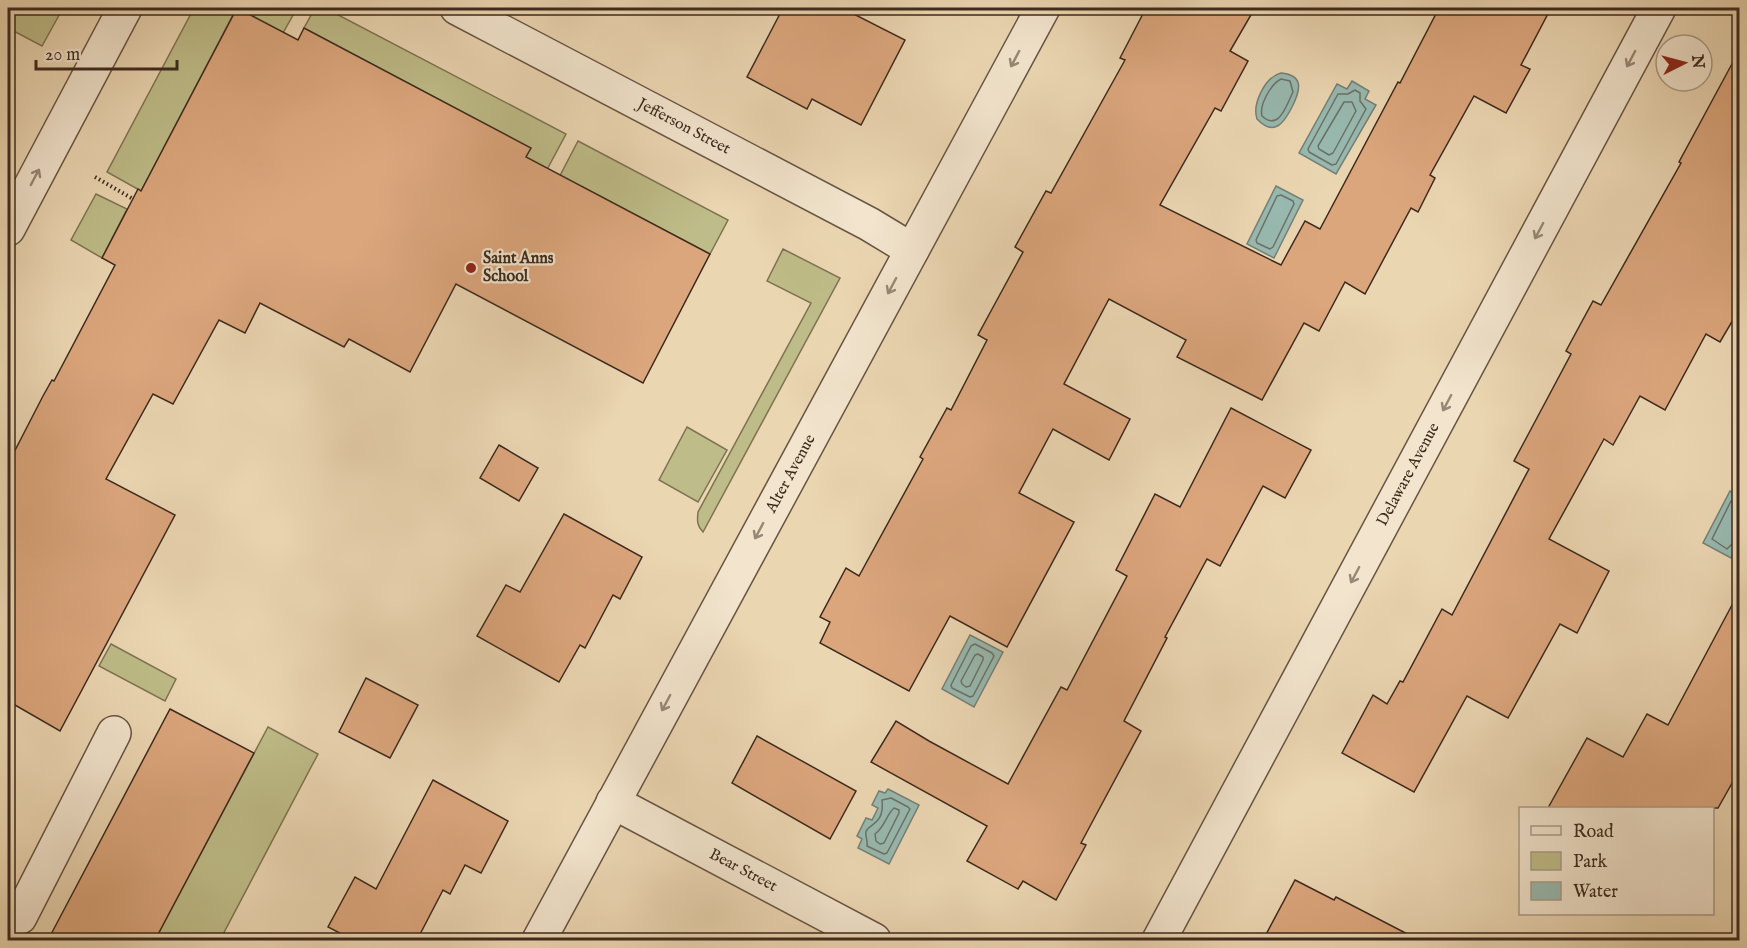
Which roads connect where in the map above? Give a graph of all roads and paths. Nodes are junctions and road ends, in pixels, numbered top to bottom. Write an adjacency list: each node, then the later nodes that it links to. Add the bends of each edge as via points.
1 (125, 8): 7 (street, one-way to 1)
2 (457, 8): 8 (street, Jefferson Street)
3 (1042, 8): 8 (street, Alter Avenue, one-way to 8)
4 (1659, 8): 14 (street, Delaware Avenue, one-way to 14)
5 (95, 177): 6 (path)
6 (133, 199)
7 (8, 229)
8 (912, 250): 10 (street, Alter Avenue, one-way to 10)
9 (114, 733): 11 (street, via 20,917)
10 (613, 802): 12 (street, Alter Avenue); 13 (street, Bear Street)
11 (8, 920)
12 (538, 940)
13 (874, 940)
14 (1159, 940)

